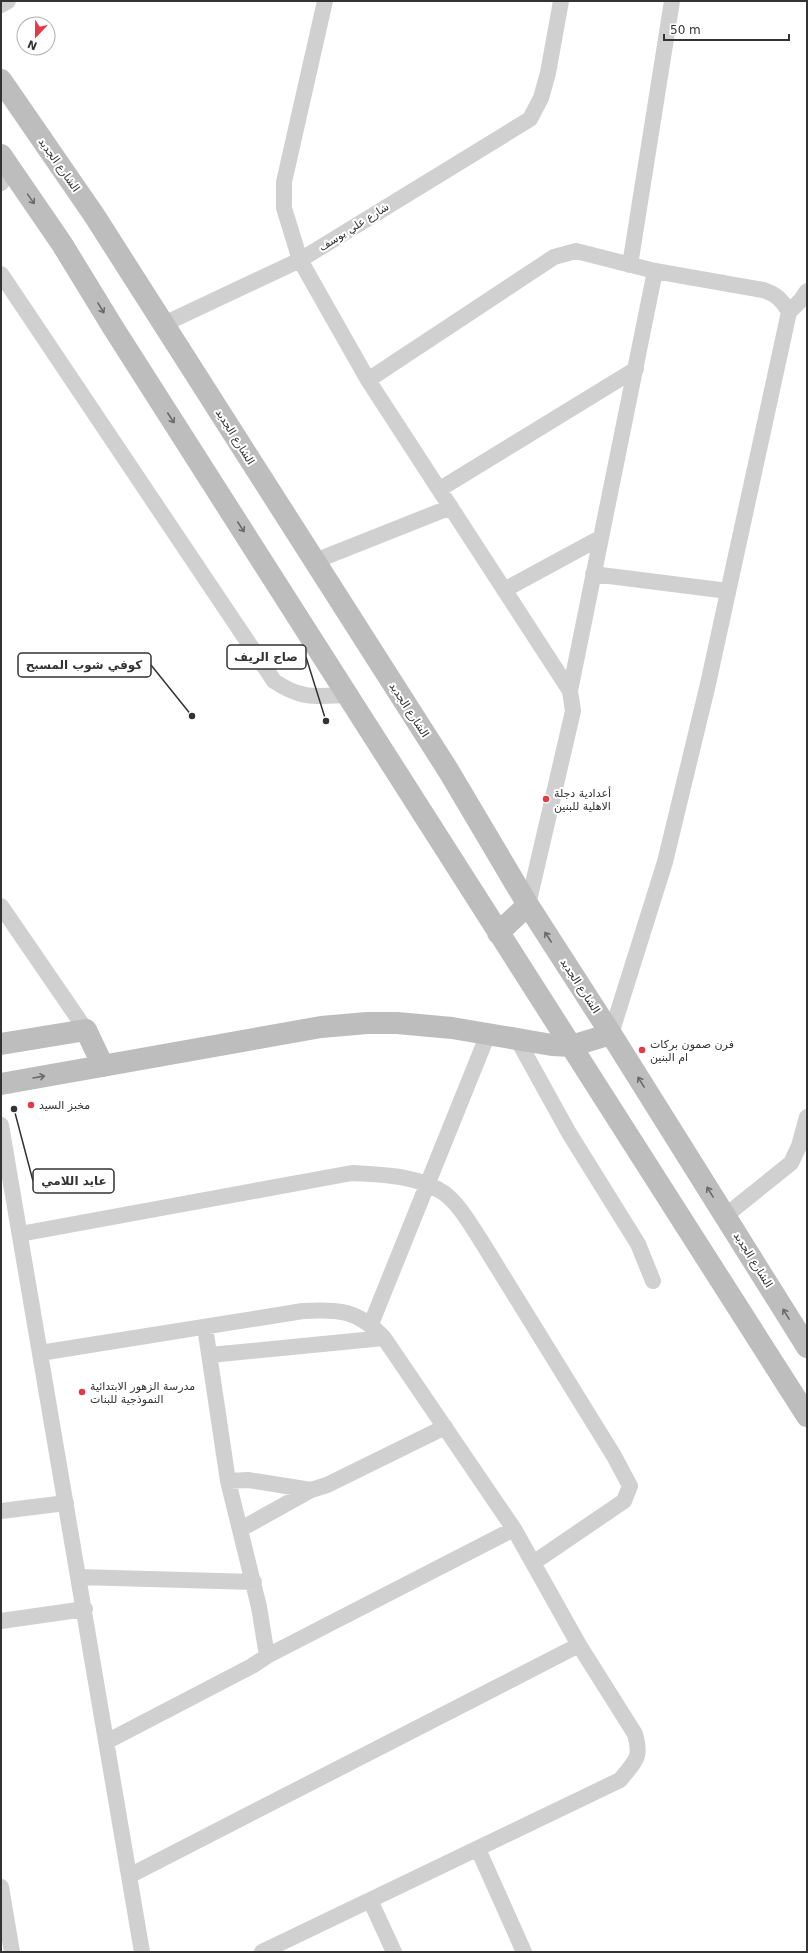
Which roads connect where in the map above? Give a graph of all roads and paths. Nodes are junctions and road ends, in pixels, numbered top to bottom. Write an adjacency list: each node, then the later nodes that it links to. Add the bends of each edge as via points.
1 (8, 1): 5 (street)
2 (325, 1): 8 (street, via 284,182 284,208)
3 (561, 1): 8 (street, شارع علي يوسف, via 548,74 541,98 530,119)
4 (672, 1): 9 (street)
5 (1, 5)
6 (1, 80): 14 (main road, الشارع الجديد, via 94,215)
7 (4, 169): 25 (main road, one-way to 25, via 62,244)
8 (300, 260): 14 (street, شارع علي يوسف); 16 (street)
9 (630, 265): 10 (street); 16 (street, via 576,251 554,257)
10 (655, 271): 13 (street, via 763,290 777,296); 15 (street)
11 (1, 274): 25 (street, via 274,682 306,697)
12 (807, 290): 13 (street)
13 (789, 312): 23 (street)
14 (164, 324): 20 (main road, الشارع الجديد)
15 (636, 369): 17 (street); 19 (street)
16 (368, 380): 17 (street)
17 (440, 489): 18 (street)
18 (451, 507): 20 (street); 22 (street)
19 (600, 538): 21 (street); 22 (street)
20 (315, 562): 27 (main road, الشارع الجديد, via 448,770)
21 (593, 574): 23 (street); 24 (street)
22 (504, 590): 24 (street)
23 (728, 591): 31 (street, via 665,862)
24 (570, 692): 27 (street, via 573,711)
25 (348, 695): 28 (main road)
26 (1, 906): 29 (street)
27 (528, 906): 28 (main road); 31 (main road, الشارع الجديد, one-way to 27)
28 (498, 933): 34 (main road)
29 (86, 1030): 33 (main road); 35 (main road)
30 (488, 1034): 32 (main road); 35 (main road, via 397,1023 367,1023 321,1027); 39 (street)
31 (611, 1034): 34 (main road); 40 (main road, الشارع الجديد, one-way to 31)
32 (517, 1039): 34 (main road); 42 (street, via 568,1133 638,1244)
33 (1, 1044)
34 (571, 1046): 49 (main road)
35 (102, 1066): 36 (main road, one-way to 35)
36 (1, 1084)
37 (807, 1117): 40 (street, via 791,1163)
38 (1, 1125): 41 (street)
39 (427, 1184): 41 (street, via 394,1175 352,1173); 43 (street); 57 (street, via 445,1194 480,1239 630,1486 624,1501)
40 (725, 1216): 46 (main road, الشارع الجديد, one-way to 40)
41 (20, 1234): 47 (street)
42 (652, 1281)
43 (371, 1324): 44 (street, via 346,1312 329,1309); 45 (street)
44 (205, 1327): 47 (street); 48 (street)
45 (384, 1338): 48 (street); 50 (street)
46 (807, 1347)
47 (40, 1353): 53 (street)
48 (210, 1355): 51 (street)
49 (807, 1416)
50 (445, 1427): 52 (street, via 327,1485); 56 (street)
51 (228, 1481): 52 (street, via 248,1480); 55 (street)
52 (311, 1490): 55 (street)
53 (66, 1503): 54 (street); 58 (street)
54 (1, 1511)
55 (241, 1529): 59 (street)
56 (514, 1529): 57 (street); 63 (street)
57 (533, 1563): 62 (street)
58 (78, 1577): 59 (street); 60 (street)
59 (254, 1582): 63 (street)
60 (85, 1609): 61 (street); 64 (street)
61 (1, 1621)
62 (579, 1646): 65 (street, via 635,1734 639,1749 635,1761 620,1780); 66 (street)
63 (267, 1656): 64 (street)
64 (106, 1742): 66 (street)
65 (478, 1848): 68 (street); 74 (street)
66 (129, 1876): 71 (street)
67 (1, 1888): 69 (street)
68 (370, 1900): 72 (street); 73 (street)
69 (3, 1915): 70 (street)
70 (12, 1952)
71 (142, 1952)
72 (262, 1952)
73 (394, 1952)
74 (524, 1952)

